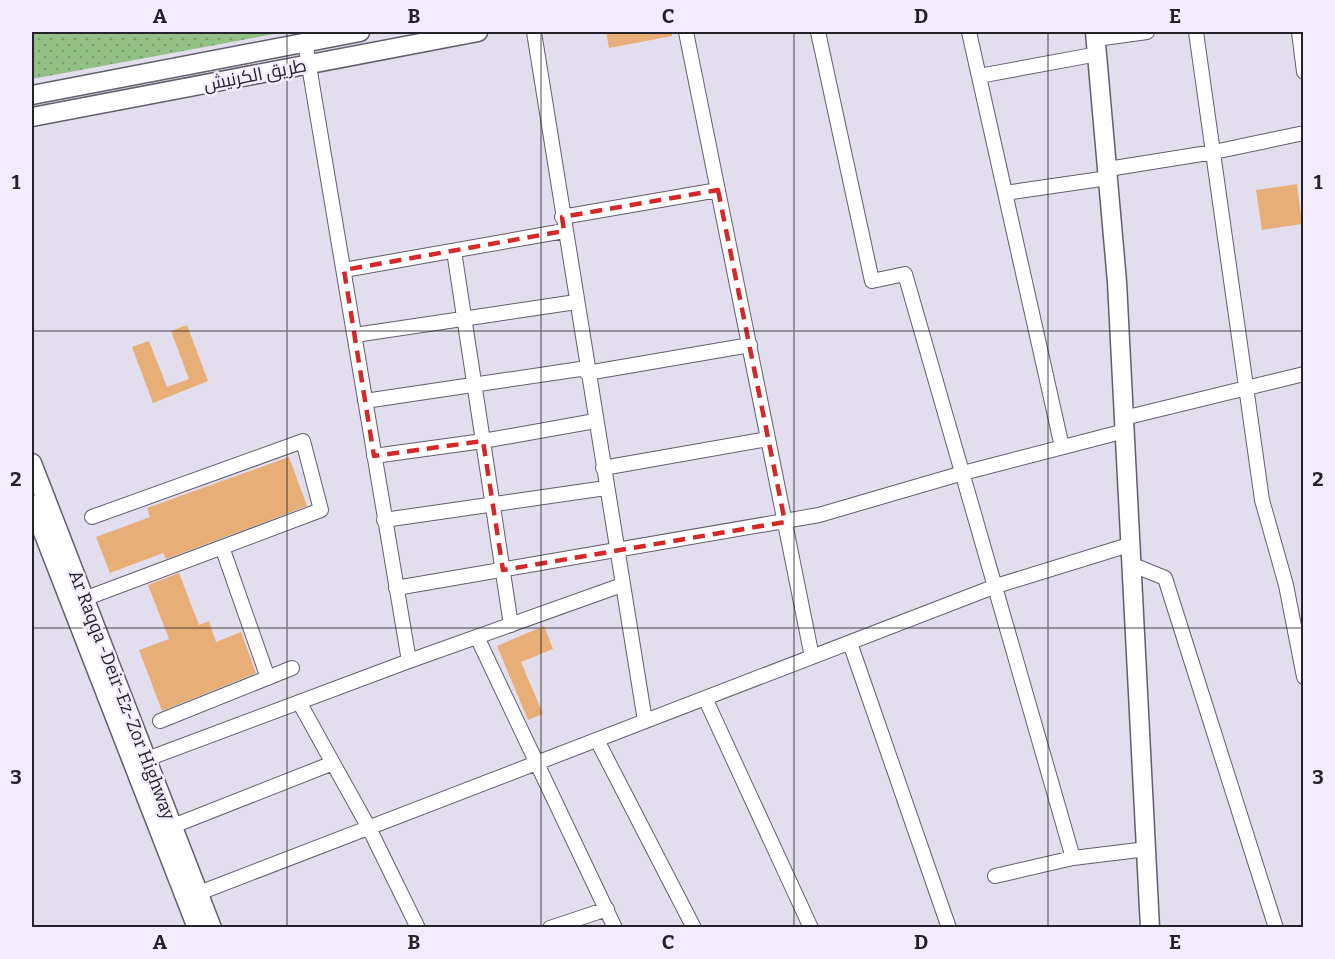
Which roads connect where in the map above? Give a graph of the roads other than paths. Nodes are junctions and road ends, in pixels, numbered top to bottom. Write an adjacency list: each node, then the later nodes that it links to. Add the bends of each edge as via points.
1 (360, 32): 10 (main road, طريق الكرنيش)
2 (478, 32): 12 (main road, طريق الكرنيش)
3 (534, 32): 22 (street)
4 (686, 32): 20 (street)
5 (818, 32): 43 (street, via 872,281 905,274)
6 (969, 32): 14 (street)
7 (1147, 32): 11 (street)
8 (1196, 32): 18 (street)
9 (1299, 32): 13 (street)
10 (305, 42): 12 (street); 15 (main road, طريق الكرنيش)
11 (1096, 42): 14 (street); 19 (main road)
12 (308, 64): 16 (main road, طريق الكرنيش); 25 (street)
13 (1304, 72)
14 (979, 76): 21 (street)
15 (32, 95)
16 (32, 117)
17 (1304, 133): 18 (street)
18 (1214, 152): 19 (street); 33 (street)
19 (1108, 173): 21 (street); 36 (main road)
20 (718, 190): 22 (street); 29 (street)
21 (1005, 193): 39 (street)
22 (562, 217): 23 (street)
23 (564, 231): 24 (street); 26 (street)
24 (454, 251): 25 (street); 27 (street)
25 (344, 270): 28 (street)
26 (576, 302): 27 (street); 30 (street)
27 (465, 319): 28 (street); 32 (street)
28 (355, 335): 34 (street)
29 (750, 345): 30 (street); 37 (street)
30 (587, 371): 32 (street); 35 (street)
31 (1304, 374): 33 (street)
32 (475, 384): 34 (street); 38 (street)
33 (1247, 387): 36 (street); 65 (street, via 1262,500 1286,585)
34 (365, 401): 40 (street)
35 (595, 421): 38 (street); 42 (street)
36 (1125, 424): 39 (street); 50 (main road)
37 (768, 439): 42 (street); 49 (street)
38 (483, 441): 40 (street); 45 (street)
39 (1062, 447): 43 (street)
40 (374, 456): 48 (street)
41 (32, 463): 58 (main road, Ar Raqqa -Deir-Ez-Zor Highway)
42 (603, 468): 44 (street)
43 (963, 473): 49 (street); 56 (street)
44 (606, 488): 45 (street); 52 (street)
45 (493, 503): 48 (street); 54 (street)
46 (32, 504): 82 (main road, Ar Raqqa -Deir-Ez-Zor Highway)
47 (92, 517): 51 (street, via 303,441 321,510)
48 (384, 520): 57 (street)
49 (785, 522): 52 (street); 62 (street)
50 (1131, 544): 53 (main road); 56 (street)
51 (222, 547): 58 (street); 66 (street)
52 (616, 549): 54 (street); 55 (street)
53 (1132, 565): 77 (main road); 91 (street, via 1165,578)
54 (503, 570): 57 (street); 59 (street)
55 (622, 585): 59 (street); 70 (street)
56 (996, 586): 61 (street); 78 (street)
57 (396, 588): 63 (street)
58 (84, 599): 72 (main road, Ar Raqqa -Deir-Ez-Zor Highway)
59 (511, 625): 60 (street)
60 (477, 637): 63 (street); 73 (street)
61 (850, 643): 62 (street); 89 (street)
62 (812, 657): 67 (street)
63 (409, 661): 68 (street)
64 (292, 668): 66 (street)
65 (1304, 677)
66 (268, 678): 69 (street)
67 (705, 698): 70 (street); 88 (street)
68 (299, 702): 72 (street); 74 (street)
69 (160, 721)
70 (645, 721): 71 (street)
71 (597, 740): 73 (street); 87 (street)
72 (147, 759): 75 (main road, Ar Raqqa -Deir-Ez-Zor Highway)
73 (537, 763): 76 (street); 81 (street)
74 (333, 764): 75 (street); 76 (street)
75 (173, 826): 80 (main road, Ar Raqqa -Deir-Ez-Zor Highway)
76 (369, 828): 80 (street); 84 (street)
77 (1147, 849): 78 (street); 90 (main road)
78 (1073, 858): 79 (street)
79 (995, 876)
80 (198, 893): 83 (main road, Ar Raqqa -Deir-Ez-Zor Highway)
81 (607, 909): 85 (street); 86 (street)
82 (197, 927)
83 (212, 927)
84 (418, 927)
85 (549, 927)
86 (615, 927)
87 (694, 927)
88 (811, 927)
89 (949, 927)
90 (1150, 927)
91 (1276, 927)

